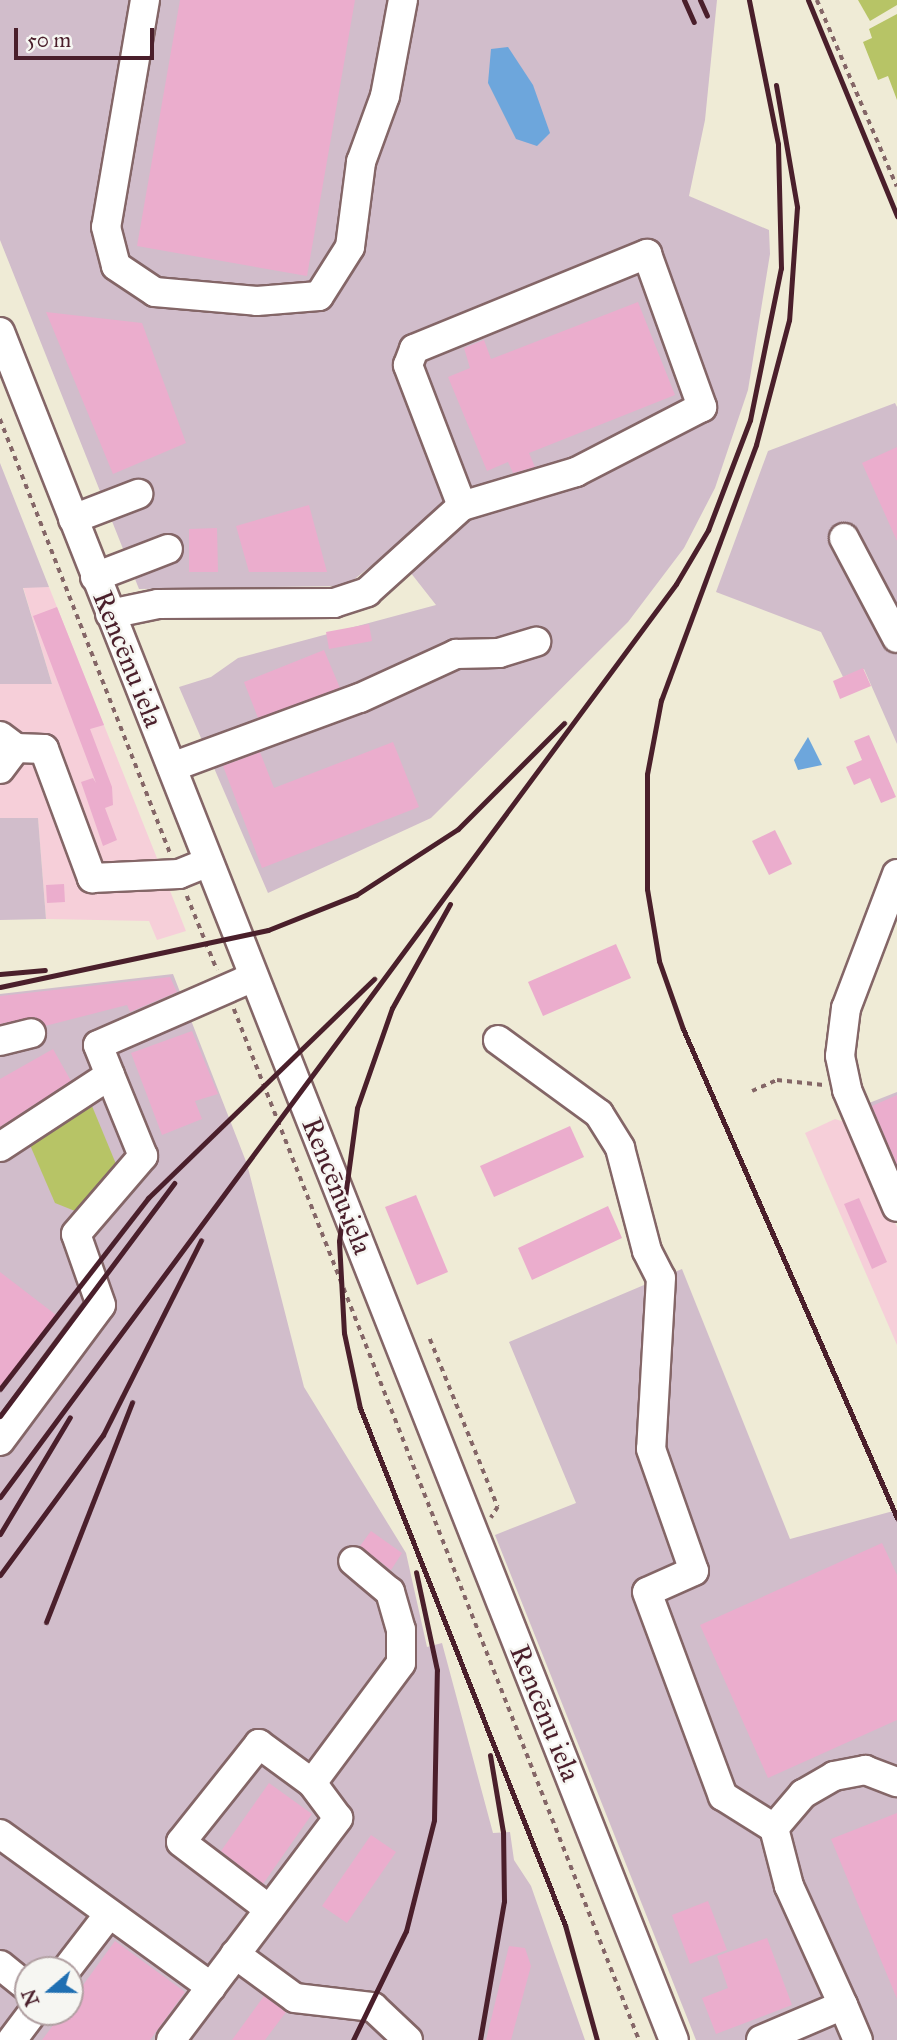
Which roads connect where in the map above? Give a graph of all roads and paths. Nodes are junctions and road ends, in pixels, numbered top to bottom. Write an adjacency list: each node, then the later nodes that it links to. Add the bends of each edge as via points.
1 (145, 0): 2 (street, via 106,227 116,266 155,292 257,301 319,296 350,247 361,162 384,96)
2 (403, 0)
3 (817, 0): 4 (path)
4 (897, 187)
5 (0, 332): 9 (street, Rencēnu iela)
6 (0, 419): 19 (path)
7 (138, 494): 9 (street)
8 (462, 506): 8 (street, via 408,365 414,349 647,254 702,407 576,472); 13 (street, via 368,592 334,603 158,604)
9 (73, 519): 12 (street, Rencēnu iela)
10 (844, 538): 14 (street)
11 (168, 550): 12 (street)
12 (95, 577): 13 (street, Rencēnu iela)
13 (110, 614): 17 (street, Rencēnu iela)
14 (897, 638)
15 (536, 642): 17 (street, via 499,653 456,654 360,698)
16 (5, 751): 19 (street, via 44,749 92,878)
17 (172, 768): 18 (street, Rencēnu iela)
18 (209, 862): 19 (street); 21 (street, Rencēnu iela)
19 (178, 874): 22 (path)
20 (897, 874): 27 (street, via 846,1007 840,1056)
21 (254, 976): 22 (street); 48 (street, Rencēnu iela)
22 (225, 989): 26 (street, via 97,1045); 47 (path)
23 (31, 1033): 25 (street)
24 (498, 1040): 35 (street, via 599,1114 620,1148 646,1251 661,1278 650,1449 694,1571 647,1592 723,1796)
25 (0, 1041)
26 (110, 1075): 29 (street); 31 (street, via 143,1156 76,1234 101,1305)
27 (847, 1090): 28 (path, via 777,1080); 30 (street)
28 (752, 1091)
29 (0, 1147)
30 (897, 1207)
31 (0, 1441)
32 (353, 1561): 34 (street, via 390,1592 401,1630 401,1663)
33 (897, 1782): 35 (street, via 865,1770 834,1776 803,1794)
34 (312, 1783): 37 (street, via 338,1818); 37 (street, via 259,1744 181,1842)
35 (774, 1828): 44 (street, via 789,1886)
36 (0, 1834): 38 (street)
37 (269, 1909): 39 (street)
38 (109, 1914): 40 (street); 43 (street)
39 (235, 1954): 43 (street); 46 (street, via 295,1998 373,2007)
40 (77, 1956)
41 (0, 1965): 42 (street)
42 (14, 1976)
43 (211, 1987): 45 (street)
44 (843, 2005): 49 (street); 50 (street)
45 (171, 2040)
46 (408, 2040)
47 (639, 2040)
48 (674, 2040)
49 (761, 2040)
50 (858, 2040)

